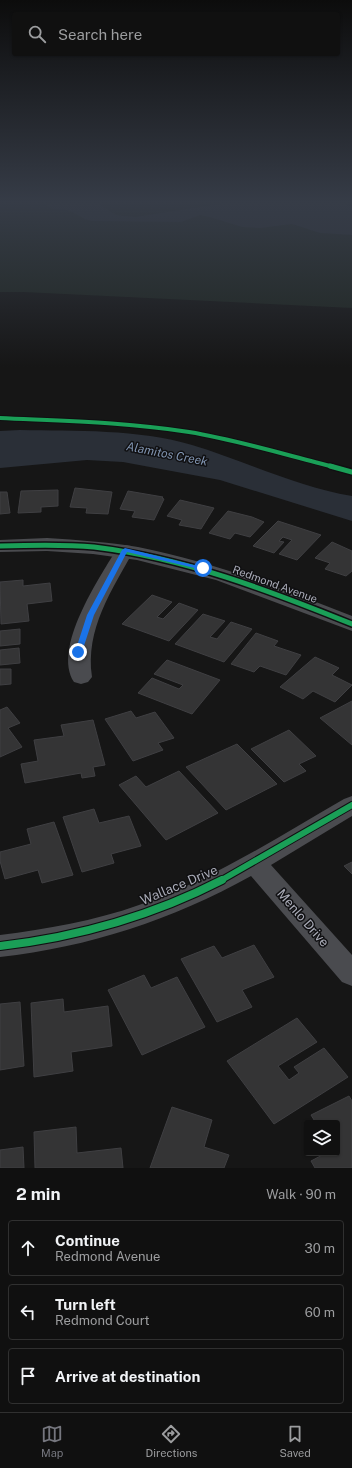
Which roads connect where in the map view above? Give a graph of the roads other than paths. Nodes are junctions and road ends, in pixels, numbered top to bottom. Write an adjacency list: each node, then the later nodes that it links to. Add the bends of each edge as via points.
1 (0, 546): 2 (street, Redmond Avenue, via 50,544)
2 (125, 550): 3 (street, Redmond Avenue, via 203,568 287,597); 4 (street, via 83,633 78,652)
3 (352, 624)
4 (81, 677)
5 (352, 805): 6 (street, Wallace Drive)
6 (254, 863): 7 (street, Wallace Drive, via 191,895 122,921 71,934); 8 (street, Menlo Drive)
7 (0, 946)
8 (352, 974)

